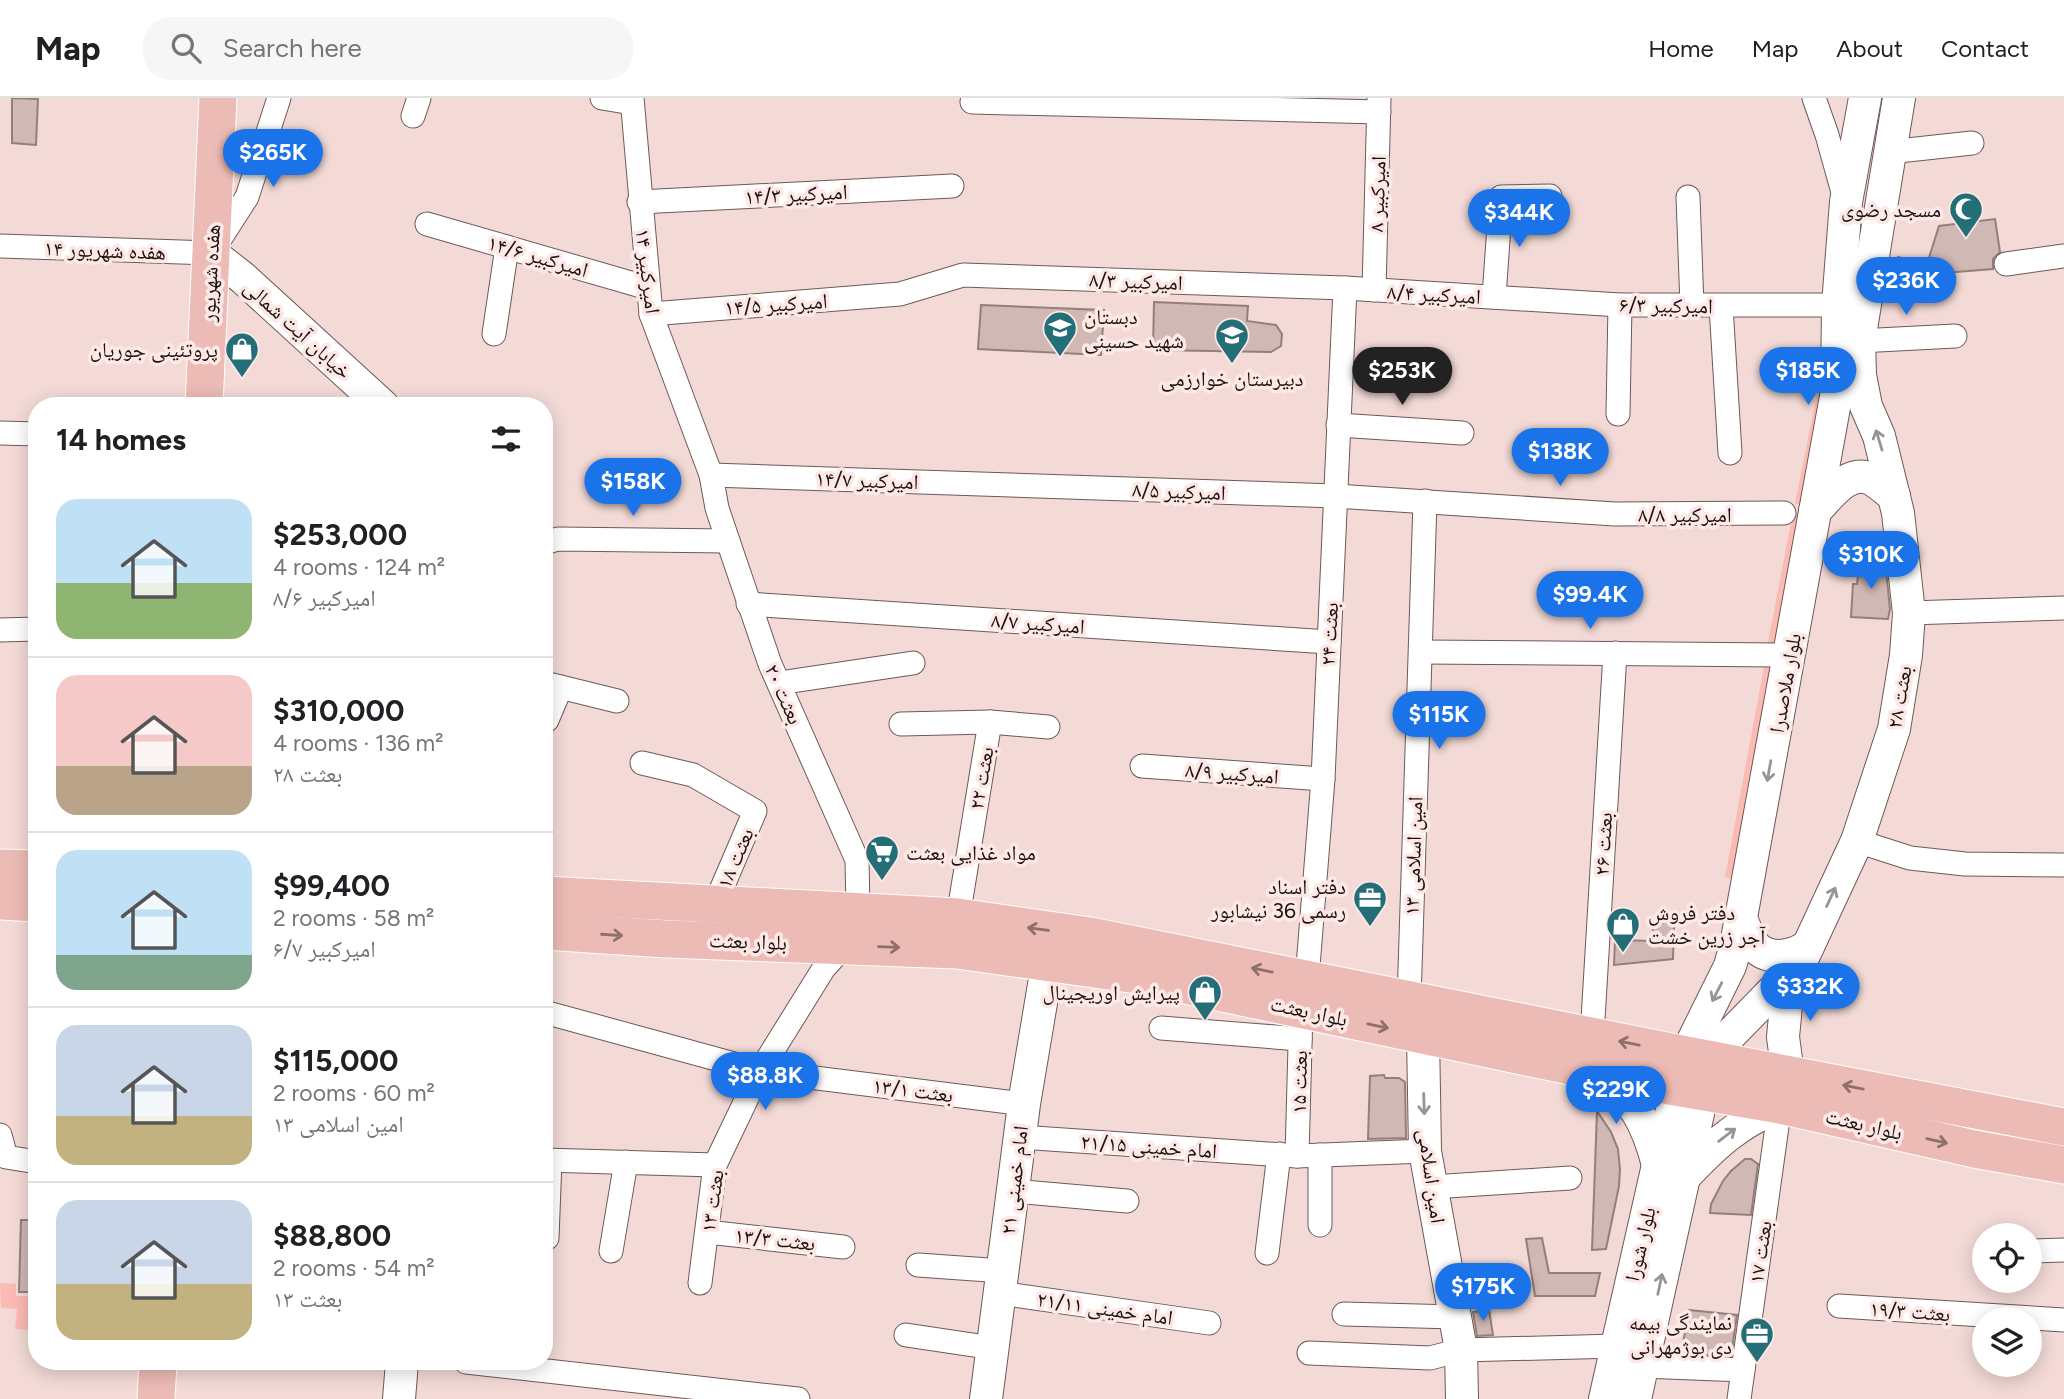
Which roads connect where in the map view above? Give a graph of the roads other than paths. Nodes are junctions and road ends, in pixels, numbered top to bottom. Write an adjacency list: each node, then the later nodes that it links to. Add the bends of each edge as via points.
1 (218, 98): 20 (main road, هفده شهریور)
2 (279, 98): 20 (street, via 247,197)
3 (602, 98): 5 (street)
4 (1814, 98): 16 (street)
5 (632, 100): 15 (street, امیرکبیر ۱۴)
6 (1863, 100): 16 (main road, بلوار ملاصدرا)
7 (1900, 101): 11 (main road)
8 (972, 102): 9 (street)
9 (1379, 105): 25 (street, امیرکبیر ۸)
10 (1972, 143): 11 (street)
11 (1889, 152): 35 (main road, بعثت ۲۸)
12 (952, 186): 15 (street, امیرکبیر ۱۴/۳)
13 (1550, 196): 27 (street, via 1501,197)
14 (1688, 197): 30 (street)
15 (639, 202): 23 (street, امیرکبیر ۱۴)
16 (1846, 202): 29 (main road, بلوار ملاصدرا)
17 (427, 224): 19 (street, امیرکبیر ۱۴/۶)
18 (0, 246): 20 (street, هفده شهریور ۱۴)
19 (507, 247): 23 (street, امیرکبیر ۱۴/۶); 33 (street)
20 (211, 253): 36 (main road, هفده شهریور); 37 (main road, خیابان آیت شمالی)
21 (2064, 256): 22 (street)
22 (2006, 264)
23 (648, 288): 32 (street, امیرکبیر ۱۴)
24 (1345, 288): 25 (street, امیرکبیر ۸/۳); 26 (street, امیرکبیر ۸/۳, via 963,275); 39 (street, بعثت ۲۴)
25 (1374, 290): 27 (street, امیرکبیر ۸/۴)
26 (900, 295): 32 (street, امیرکبیر ۱۴/۵)
27 (1494, 298): 28 (street, امیرکبیر ۶/۳)
28 (1620, 305): 30 (street, امیرکبیر ۶/۳); 38 (street)
29 (1838, 305): 31 (street, امیرکبیر ۶/۳); 49 (main road, بلوار ملاصدرا, via 1837,391)
30 (1692, 306): 31 (street, امیرکبیر ۶/۳)
31 (1721, 306): 43 (street)
32 (651, 314): 44 (street, امیرکبیر ۱۴)
33 (494, 334)
34 (1955, 336): 35 (street)
35 (1860, 341): 47 (main road, بعثت ۲۸, one-way to 35, via 1879,436 1866,406)
36 (204, 397)
37 (373, 397)
38 (1618, 414)
39 (1338, 425): 40 (street); 46 (street, بعثت ۲۴)
40 (1462, 432)
41 (0, 433): 42 (street)
42 (28, 434)
43 (1730, 453)
44 (711, 475): 45 (street, امیرکبیر ۱۴/۷); 52 (street, بعثت ۲۰)
45 (1023, 485): 46 (street, امیرکبیر ۸/۵)
46 (1335, 496): 48 (street, امیرکبیر ۸/۸); 58 (street, بعثت ۲۴)
47 (1894, 496): 49 (main road, via 1861,475 1839,486); 55 (main road, بعثت ۲۸)
48 (1425, 501): 50 (street, امیرکبیر ۸/۸, via 1615,514); 59 (street, امین اسلامی ۱۳)
49 (1815, 511): 61 (main road, بلوار ملاصدرا)
50 (1784, 513)
51 (553, 540): 52 (street)
52 (728, 541): 53 (street, بعثت ۲۰)
53 (747, 604): 58 (street, امیرکبیر ۸/۷); 63 (street, بعثت ۲۰)
54 (2064, 608): 55 (street)
55 (1909, 613): 72 (main road, بعثت ۲۸, via 1894,729)
56 (28, 629): 57 (street)
57 (0, 630)
58 (1329, 642): 71 (street, بعثت ۲۴)
59 (1421, 652): 60 (street); 90 (street, امین اسلامی ۱۳)
60 (1615, 653): 61 (street); 93 (street, بعثت ۲۶)
61 (1790, 655): 83 (main road, بلوار ملاصدرا, one-way to 83)
62 (913, 663): 63 (street)
63 (779, 683): 81 (street, بعثت ۲۰, via 857,859)
64 (553, 685): 65 (street)
65 (617, 701)
66 (990, 722): 67 (street); 68 (street); 82 (street, بعثت ۲۲)
67 (901, 724)
68 (1048, 727)
69 (642, 763): 80 (street, بعثت ۱۸, via 693,775 755,811)
70 (1142, 766): 71 (street, امیرکبیر ۸/۹)
71 (1323, 779): 91 (street, بعثت ۲۴)
72 (1857, 841): 73 (street, via 1910,858); 87 (main road, بعثت ۲۸, one-way to 72)
73 (2064, 865)
74 (0, 868): 75 (main road)
75 (28, 869)
76 (553, 896): 79 (main road, بلوار بعثت)
77 (0, 901): 78 (main road)
78 (28, 903)
79 (670, 903): 80 (main road, بلوار بعثت); 85 (main road)
80 (715, 904): 81 (main road, بلوار بعثت)
81 (858, 911): 82 (main road, بلوار بعثت)
82 (958, 917): 91 (main road, بلوار بعثت, one-way to 82, via 1103,938)
83 (1741, 919): 87 (main road, via 1763,954 1796,954); 98 (main road, بلوار ملاصدرا, one-way to 98)
84 (553, 932): 85 (main road, بلوار بعثت, one-way to 85)
85 (666, 939): 86 (main road, بلوار بعثت)
86 (845, 945): 88 (main road, بلوار بعثت, one-way to 88, via 957,950); 96 (street, بعثت ۱۳, via 824,968)
87 (1808, 946): 89 (main road, بعثت ۲۸)
88 (1048, 961): 91 (main road, بلوار بعثت); 100 (main road, امام خمینی ۲۱)
89 (1789, 974): 98 (main road, بعثت ۲۸); 99 (main road)
90 (1409, 1001): 91 (main road, بلوار بعثت); 93 (main road, بلوار بعثت)
91 (1303, 1009): 94 (street); 95 (main road, بلوار بعثت, one-way to 95); 107 (street, بعثت ۱۵)
92 (553, 1014): 96 (street, بعثت ۱۳/۱)
93 (1593, 1017): 98 (main road, بلوار بعثت, one-way to 93)
94 (1161, 1028)
95 (1423, 1035): 97 (main road, بلوار بعثت); 106 (main road, امین اسلامی, one-way to 106)
96 (760, 1071): 100 (street, بعثت ۱۳/۱); 112 (street, بعثت ۱۳)
97 (1599, 1072): 98 (main road, بلوار بعثت); 114 (main road, via 1637,1109)
98 (1694, 1074): 99 (main road, بلوار بعثت); 114 (main road, بلوار شورا)
99 (1784, 1090): 101 (main road, بلوار بعثت, one-way to 99); 105 (main road, بلوار بعثت, one-way to 105); 114 (main road, one-way to 99, via 1758,1115); 143 (street, بعثت ۱۷)
100 (1024, 1104): 103 (main road, امام خمینی ۲۱)
101 (1980, 1112): 102 (main road, بلوار بعثت); 105 (main road)
102 (2064, 1127)
103 (1020, 1137): 107 (street, امام خمینی ۲۱/۱۵); 117 (main road, امام خمینی ۲۱)
104 (3, 1146): 109 (street)
105 (1974, 1149): 113 (main road, بلوار بعثت)
106 (1425, 1151): 108 (street, امام خمینی ۲۱/۱۵); 116 (main road, امین اسلامی)
107 (1288, 1155): 108 (street, امام خمینی ۲۱/۱۵); 125 (street, بعثت ۱۵)
108 (1320, 1155): 119 (street)
109 (28, 1158)
110 (553, 1160): 111 (street)
111 (626, 1162): 112 (street); 123 (street)
112 (715, 1165): 120 (street, بعثت ۱۳)
113 (2064, 1165)
114 (1670, 1171): 135 (main road, بلوار شورا); 139 (main road, بلوار شورا, one-way to 114)
115 (1570, 1178): 116 (street)
116 (1432, 1187): 131 (main road, امین اسلامی)
117 (1013, 1192): 118 (street); 127 (main road, امام خمینی ۲۱)
118 (1127, 1201)
119 (1320, 1225)
120 (707, 1232): 121 (street, بعثت ۱۳/۳); 128 (street, بعثت ۱۳)
121 (843, 1247)
122 (2064, 1250): 124 (street)
123 (611, 1251)
124 (2042, 1251)
125 (1267, 1254)
126 (918, 1265): 127 (street, امام خمینی ۲۱/۱۱)
127 (1002, 1282): 133 (street, امام خمینی ۲۱/۱۱); 136 (main road, امام خمینی ۲۱)
128 (701, 1283)
129 (1839, 1306): 132 (street, بعثت ۱۹/۳)
130 (1344, 1314): 131 (street)
131 (1455, 1317): 137 (main road, امین اسلامی)
132 (2064, 1320)
133 (1209, 1323)
134 (906, 1335): 136 (street)
135 (1617, 1346): 137 (street); 150 (main road, بلوار شورا)
136 (993, 1348): 148 (main road, امام خمینی ۲۱)
137 (1461, 1350): 138 (street, via 1430,1358); 149 (main road, امین اسلامی)
138 (1309, 1353)
139 (1642, 1366): 143 (street); 151 (main road, بلوار شورا)
140 (158, 1370): 145 (main road)
141 (401, 1370): 146 (main road)
142 (529, 1370): 144 (street)
143 (1743, 1370): 152 (street, بعثت ۱۷)
144 (711, 1393): 147 (street)
145 (156, 1399)
146 (399, 1399)
147 (798, 1399)
148 (986, 1399)
149 (1462, 1399)
150 (1605, 1399)
151 (1636, 1399)
152 (1739, 1399)

